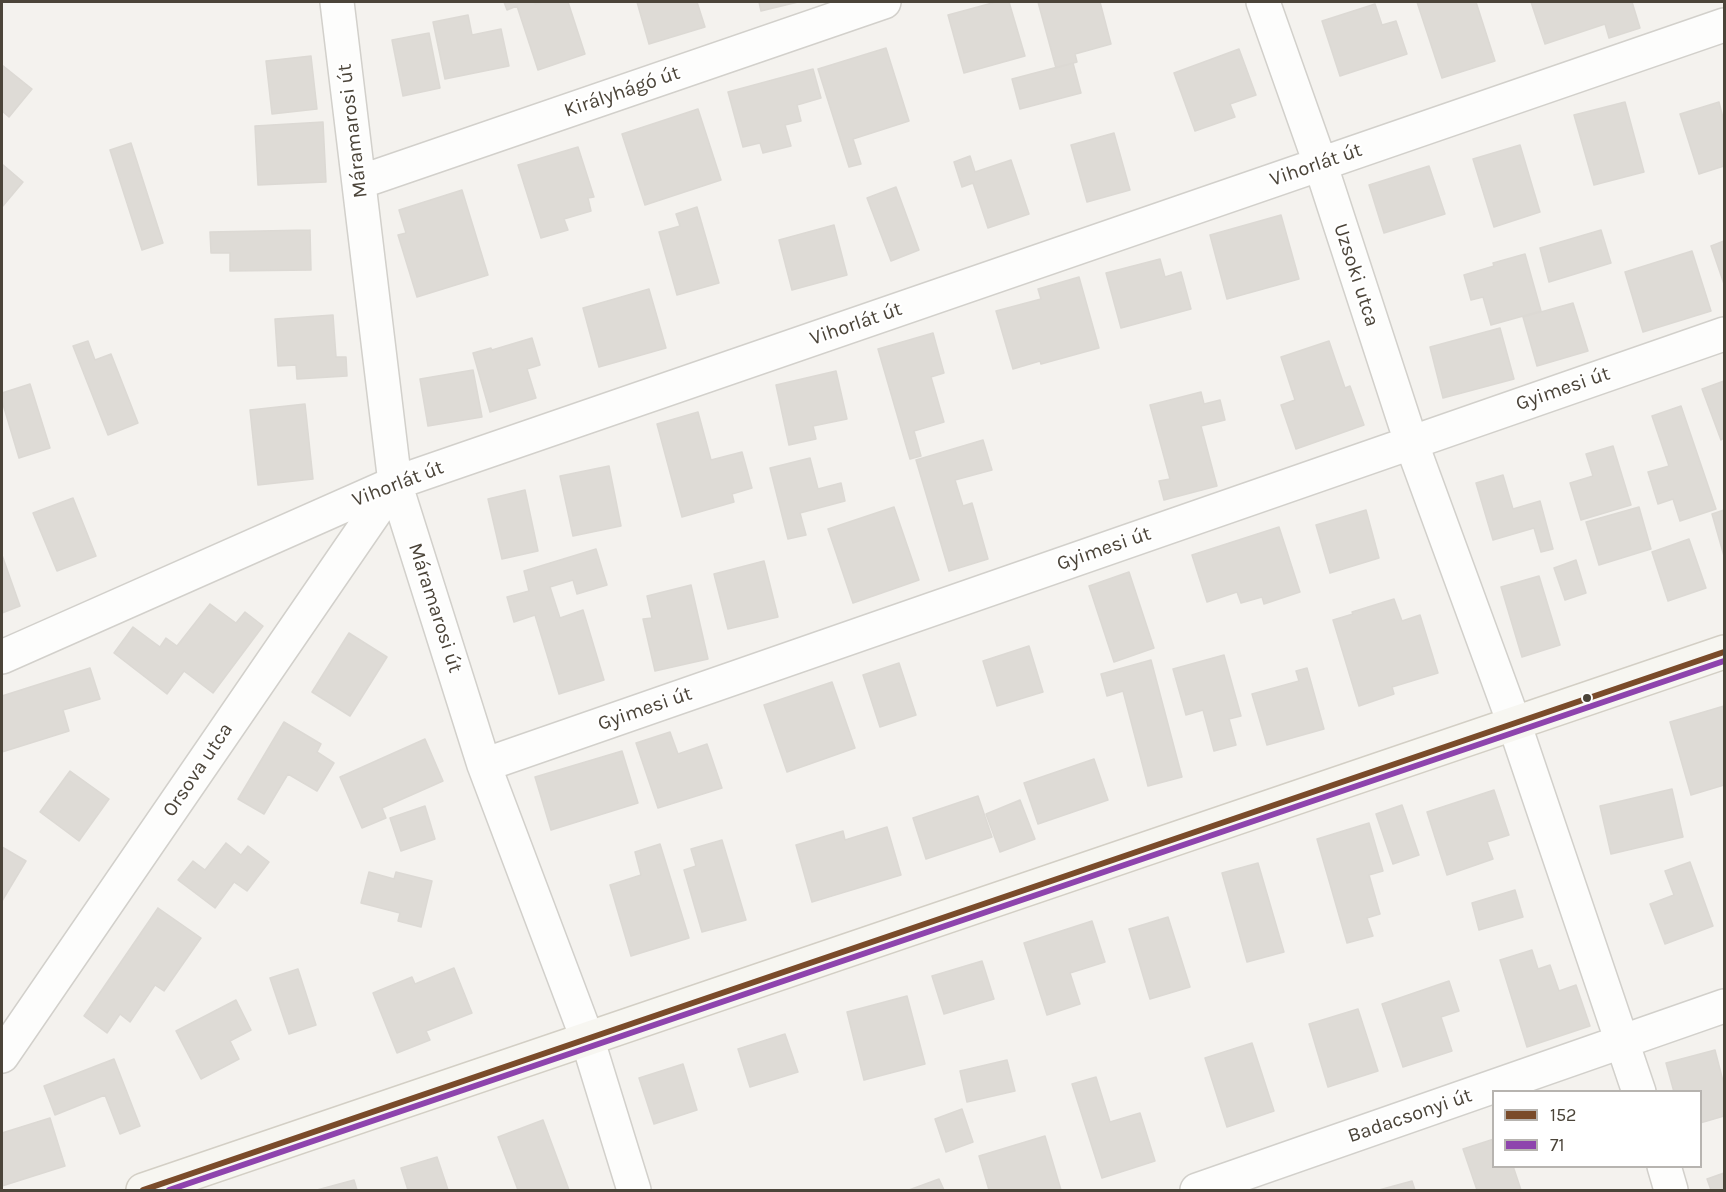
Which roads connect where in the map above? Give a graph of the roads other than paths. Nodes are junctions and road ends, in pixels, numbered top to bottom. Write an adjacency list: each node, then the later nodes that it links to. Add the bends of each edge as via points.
1 (337, 2): 6 (street, Máramarosi út)
2 (884, 2): 6 (street, Királyhágó út)
3 (1263, 2): 5 (street, Uzsoki utca)
4 (1725, 25): 5 (street, Vihorlát út)
5 (1320, 164): 8 (street, Uzsoki utca); 9 (street, Vihorlát út)
6 (360, 182): 9 (street, Máramarosi út)
7 (1725, 334): 8 (street, Gyimesi út)
8 (1411, 442): 12 (street, Uzsoki utca); 13 (street, Gyimesi út)
9 (395, 483): 11 (street, Vihorlát út); 13 (street, Máramarosi út); 17 (street, Orsova utca)
10 (1725, 652): 12 (street)
11 (2, 657)
12 (1514, 723): 15 (street); 16 (street, Uzsoki utca)
13 (484, 765): 15 (street, Máramarosi út)
14 (1725, 1006): 16 (street, Badacsonyi út)
15 (587, 1038): 20 (street); 21 (street, Máramarosi út)
16 (1622, 1041): 18 (street, Uzsoki utca); 22 (street, Badacsonyi út)
17 (2, 1056)
18 (1638, 1090)
19 (1664, 1168): 23 (street)
20 (143, 1191)
21 (634, 1191)
22 (1197, 1191)
23 (1671, 1191)

